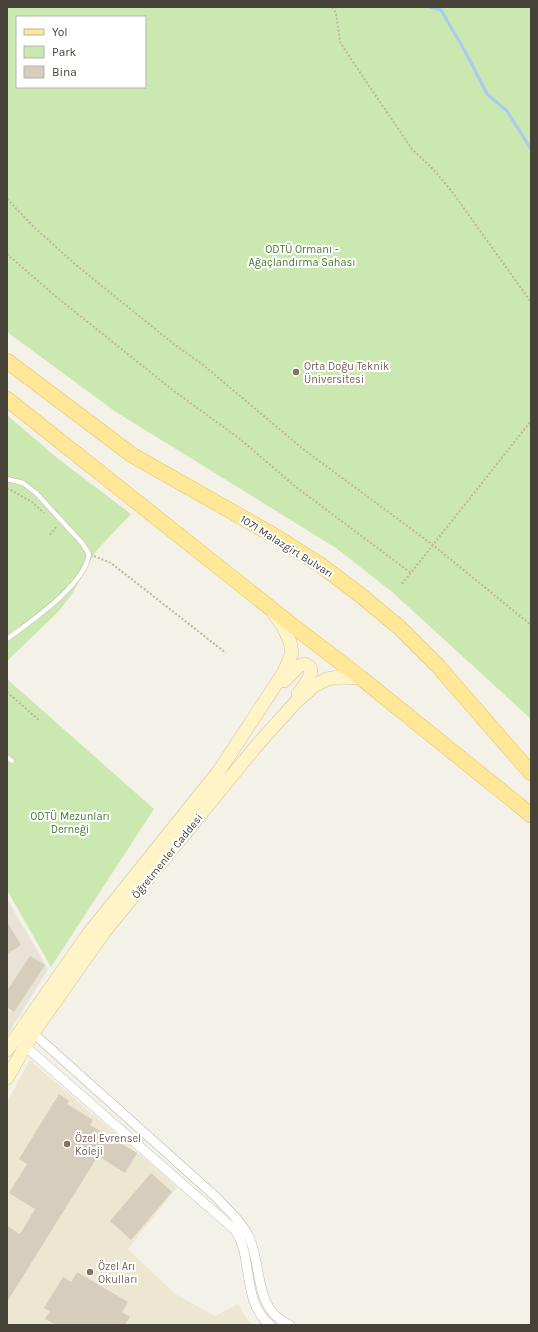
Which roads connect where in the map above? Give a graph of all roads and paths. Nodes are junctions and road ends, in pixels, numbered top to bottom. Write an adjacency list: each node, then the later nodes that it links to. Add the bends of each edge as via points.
1 (332, 7): 4 (path, via 336,13 340,42 364,80 412,149 453,193)
2 (7, 199): 13 (path, via 76,265 202,364 303,449)
3 (7, 254): 15 (path, via 174,391)
4 (531, 302)
5 (7, 361): 28 (main road, 1071 Malazgirt Bulvarı, via 132,455 273,535 319,564 359,594 400,628 437,665)
6 (7, 399): 17 (main road)
7 (531, 421): 13 (path)
8 (7, 479): 14 (lane, via 23,483 36,493)
9 (7, 488): 10 (path, via 32,502)
10 (48, 517)
11 (53, 522): 12 (path, via 58,527)
12 (50, 535)
13 (433, 545): 15 (path); 18 (path)
14 (89, 554): 19 (lane, via 74,582 54,603); 20 (path, via 110,563)
15 (411, 574): 16 (path)
16 (402, 584)
17 (266, 605): 21 (main road); 23 (main road, Öğretmenler Caddesi, via 283,626 292,653 284,672)
18 (531, 625)
19 (7, 639)
20 (226, 653)
21 (361, 678): 24 (main road, Öğretmenler Caddesi, via 327,679 314,686); 29 (main road)
22 (7, 692): 25 (path)
23 (264, 704): 24 (main road, via 299,666 308,665 312,670 310,676); 31 (main road, Öğretmenler Caddesi, via 219,771 89,933)
24 (283, 717): 30 (main road, Öğretmenler Caddesi, via 258,744 105,932)
25 (40, 721)
26 (7, 757): 27 (lane)
27 (12, 761)
28 (531, 772)
29 (531, 815)
30 (33, 1033): 32 (main road, Öğretmenler Caddesi); 35 (street, via 233,1214 250,1239 258,1279 268,1309 282,1322)
31 (8, 1046)
32 (26, 1047): 33 (main road, Öğretmenler Caddesi); 34 (street, via 235,1230 244,1247 254,1303)
33 (7, 1078)
34 (270, 1325)
35 (290, 1325)

